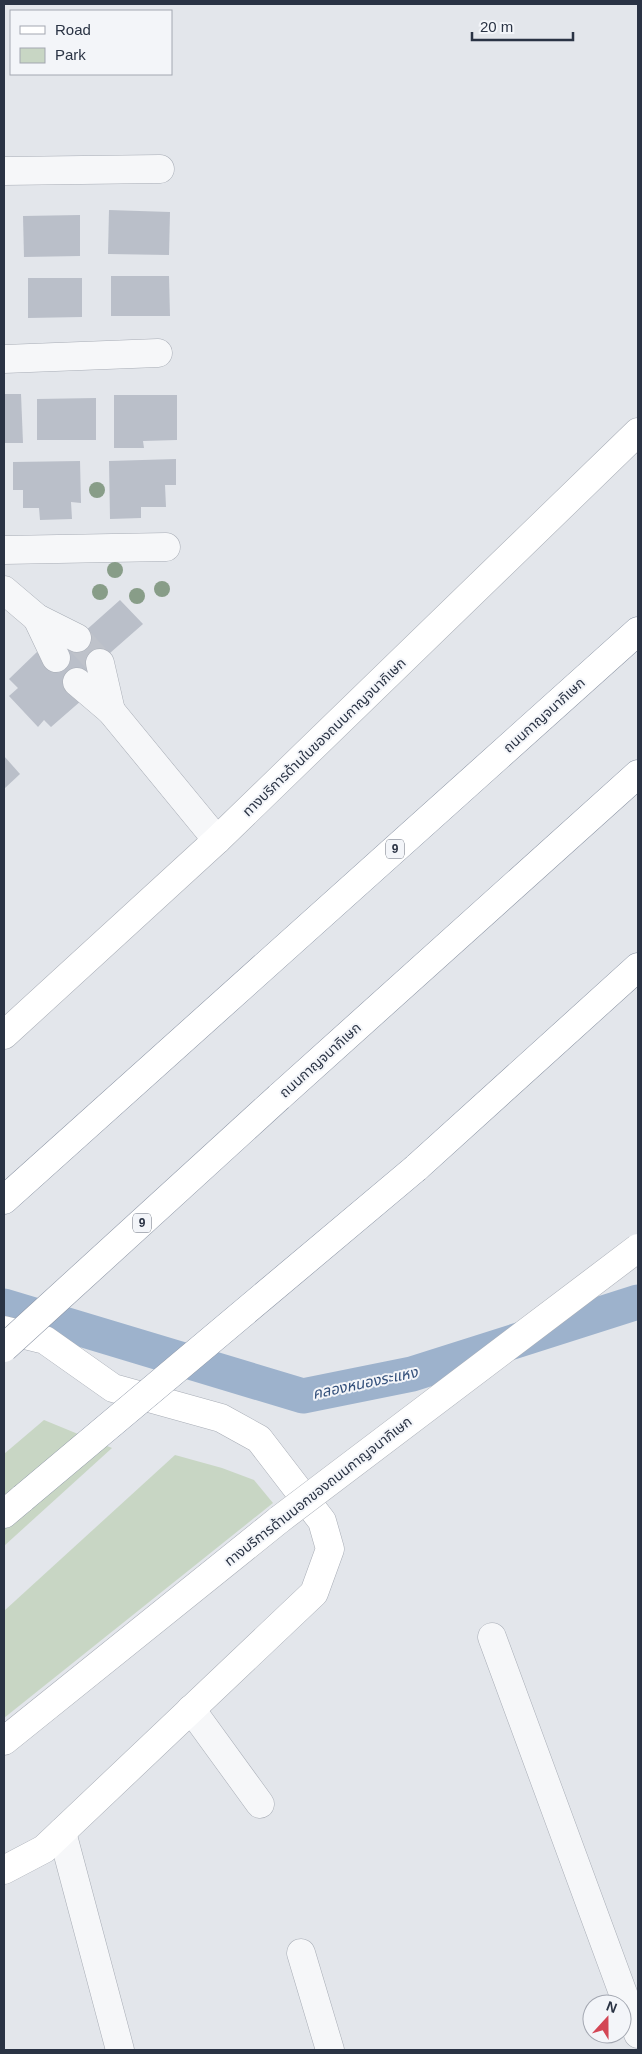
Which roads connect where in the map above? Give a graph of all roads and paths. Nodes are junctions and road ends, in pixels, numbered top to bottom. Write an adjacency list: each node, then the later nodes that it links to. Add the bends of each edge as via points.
1 (160, 169): 2 (street)
2 (4, 171)
3 (158, 353): 4 (street)
4 (4, 359)
5 (638, 432): 17 (main road, ทางบริการด้านในของถนนกาญจนาภิเษก)
6 (166, 547): 7 (street)
7 (4, 550)
8 (4, 590): 9 (street)
9 (37, 618): 11 (street); 12 (street)
10 (638, 631): 20 (main road, ถนนกาญจนาภิเษก / 9)
11 (76, 638)
12 (56, 658)
13 (100, 663): 15 (street)
14 (77, 682): 15 (street)
15 (111, 711): 17 (street)
16 (638, 774): 23 (main road, ถนนกาญจนาภิเษก / 9, bridge)
17 (217, 840): 19 (main road, ทางบริการด้านในของถนนกาญจนาภิเษก)
18 (638, 967): 24 (main road, bridge, via 416,1168)
19 (4, 1035)
20 (4, 1200)
21 (638, 1248): 27 (main road, ทางบริการด้านนอกของถนนกาญจนาภิเษก, bridge, via 280,1518)
22 (4, 1330): 26 (main road, via 45,1340 113,1388 221,1418 259,1439 322,1521 330,1549 314,1593)
23 (4, 1348)
24 (13, 1506)
25 (492, 1637): 32 (street)
26 (191, 1709): 28 (street); 29 (main road)
27 (4, 1741)
28 (260, 1804)
29 (62, 1832): 30 (main road, via 44,1849); 33 (street)
30 (4, 1870)
31 (301, 1953): 34 (street)
32 (638, 2034)
33 (120, 2050)
34 (330, 2050)

